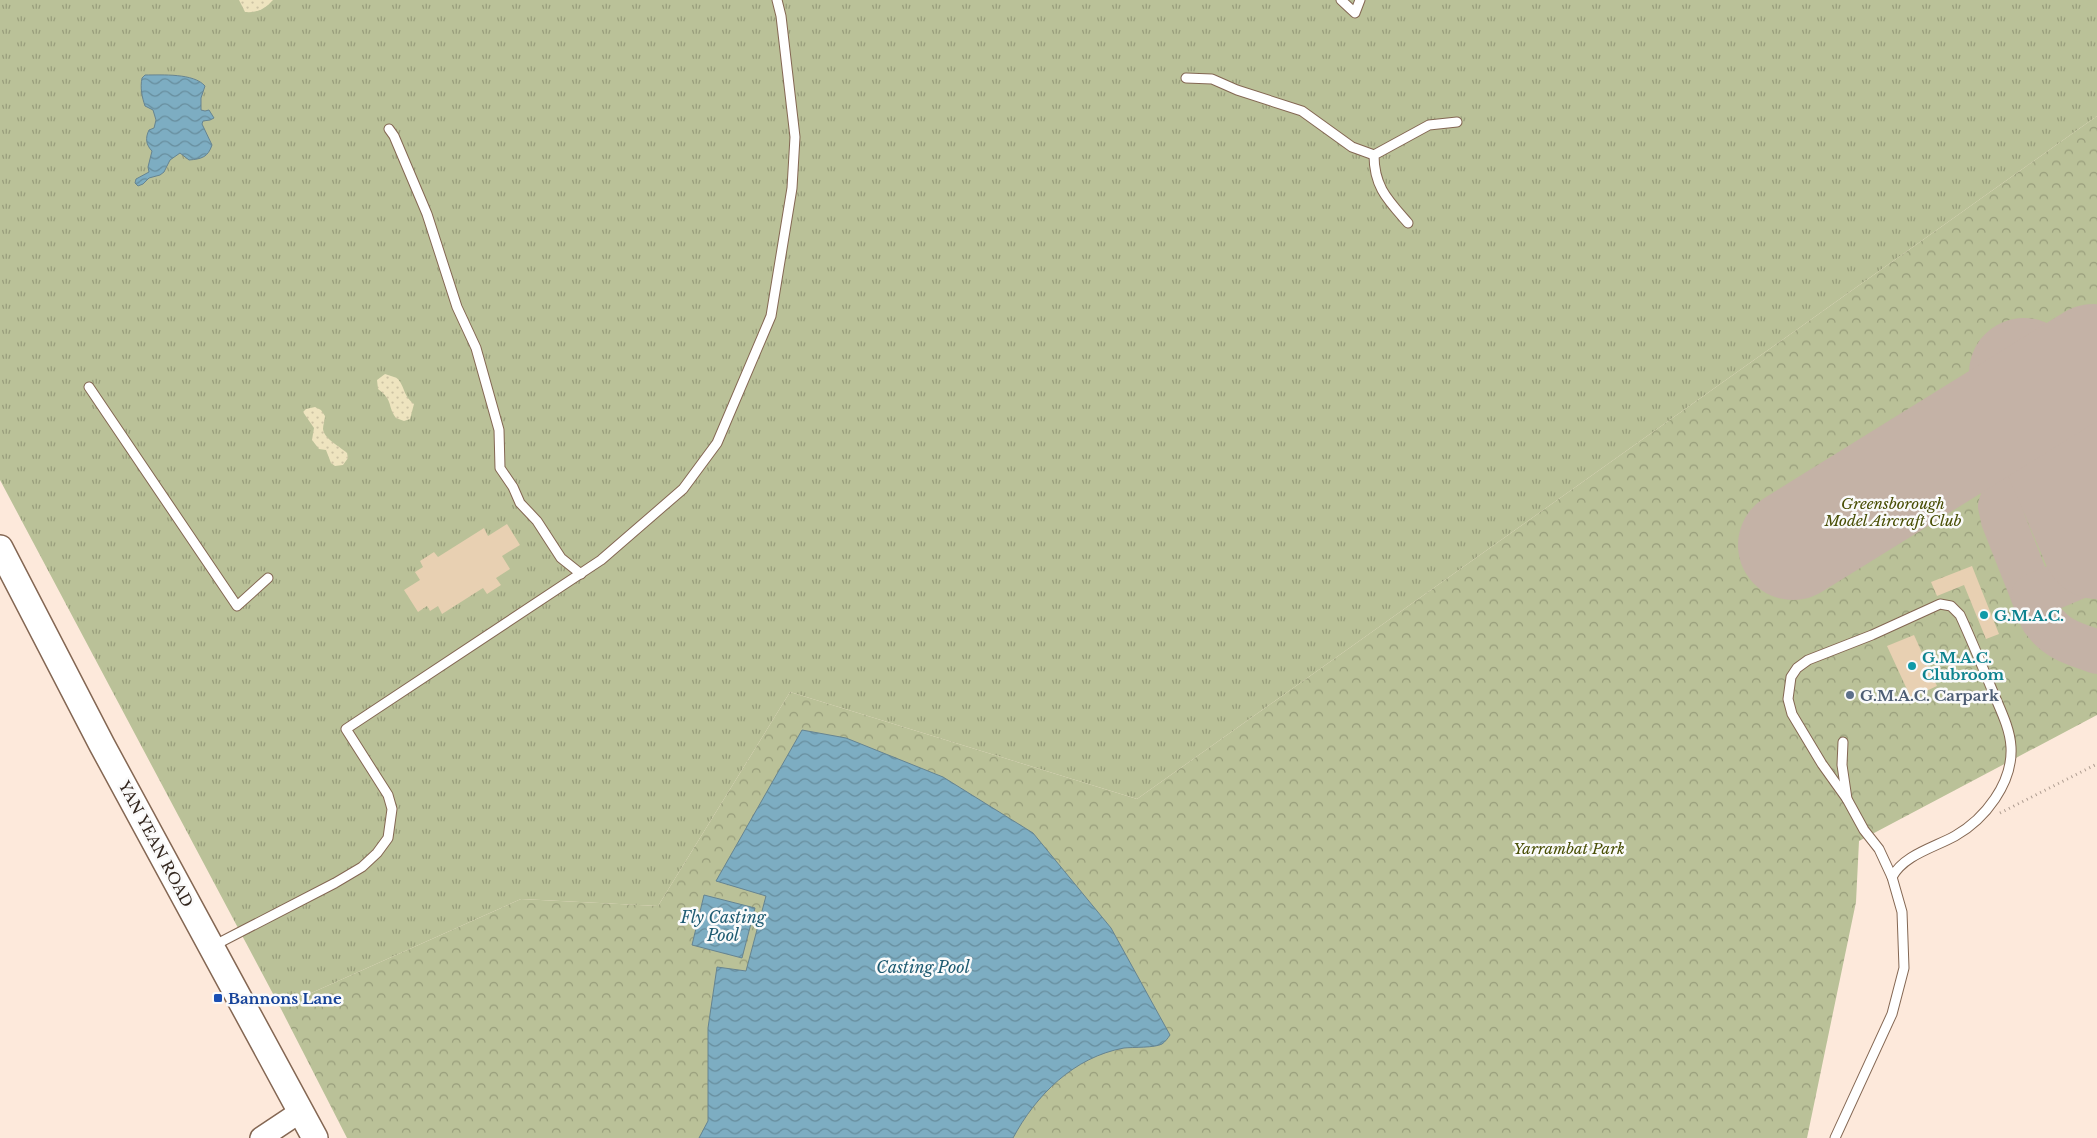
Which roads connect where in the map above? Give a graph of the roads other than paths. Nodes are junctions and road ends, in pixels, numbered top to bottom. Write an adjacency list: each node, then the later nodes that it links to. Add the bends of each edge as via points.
1 (777, 0): 11 (lane, via 795,137 792,188 771,316 717,443 683,489)
2 (1342, 0): 3 (lane, via 1355,13)
3 (1360, 0)
4 (1186, 78): 7 (lane, via 1212,79 1294,107 1352,147)
5 (1457, 122): 7 (lane, via 1429,125)
6 (389, 129): 11 (lane, via 414,182 457,307 476,348 499,430 500,468 520,503 537,521 561,558)
7 (1374, 155): 8 (lane, via 1376,176 1384,196)
8 (1408, 223)
9 (89, 387): 12 (lane, via 237,606)
10 (0, 548): 16 (main road, YAN YEAN ROAD, via 102,745)
11 (581, 574): 16 (lane, via 346,729 388,795 392,809 388,838 362,868)
12 (268, 578)
13 (1843, 742): 14 (lane, via 1842,765)
14 (1847, 799): 15 (lane); 15 (lane, via 1792,714 1788,699 1791,677 1796,668 1824,652 1940,604 1951,606 1960,615 2004,718 2010,735 2010,761 1997,798 1979,818 1957,835 1910,858)
15 (1892, 877): 20 (lane, via 1902,912 1904,968 1892,1014)
16 (212, 946): 17 (main road, YAN YEAN ROAD)
17 (300, 1112): 18 (street); 19 (main road, YAN YEAN ROAD)
18 (261, 1138)
19 (313, 1138)
20 (1835, 1138)

